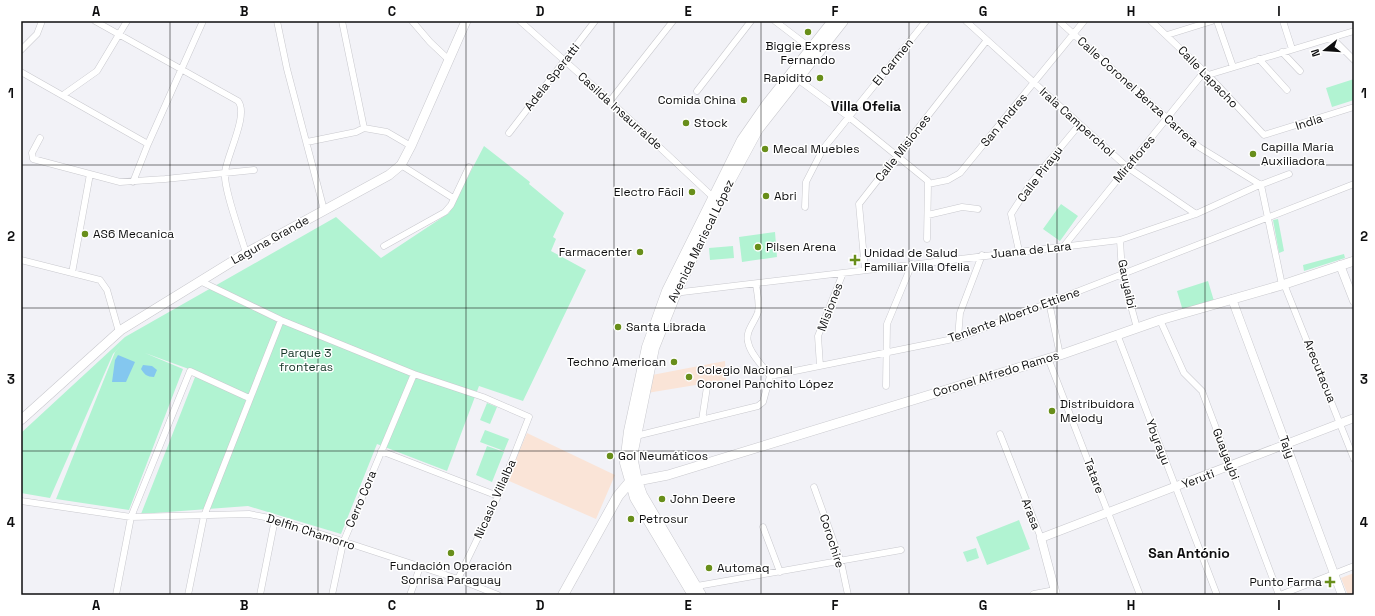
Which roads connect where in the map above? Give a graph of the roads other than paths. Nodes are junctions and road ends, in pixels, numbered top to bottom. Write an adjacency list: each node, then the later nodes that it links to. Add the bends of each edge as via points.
1 (42, 21): 31 (street, via 36,34)
2 (95, 21): 25 (street)
3 (127, 21): 25 (street)
4 (203, 21): 39 (street)
5 (277, 21): 57 (street)
6 (342, 21): 53 (street)
7 (412, 21): 35 (street)
8 (466, 21): 35 (main road, Laguna Grande)
9 (520, 21): 37 (street, Casilda Insaurralde)
10 (595, 21): 37 (street, Adela Speratti)
11 (673, 21): 48 (street)
12 (751, 21): 46 (street)
13 (775, 21): 32 (street)
14 (833, 21): 32 (main road, Avenida Mariscal López)
15 (843, 21): 32 (main road, Avenida Mariscal López)
16 (926, 21): 50 (street, El Carmen)
17 (966, 21): 29 (street, Irala Camperchol)
18 (1059, 21): 26 (street, Calle Coronel Benza Carrera)
19 (1084, 21): 26 (street, San Andres)
20 (1151, 21): 27 (street, Calle Lapacho)
21 (1212, 21): 27 (street)
22 (1217, 21): 38 (street)
23 (1283, 21): 30 (street)
24 (1354, 31): 28 (street)
25 (119, 34): 39 (street); 47 (street, via 97,71)
26 (1074, 35): 44 (street, San Andres); 51 (street, Calle Coronel Benza Carrera)
27 (1167, 35): 42 (street, Calle Lapacho)
28 (1332, 38): 30 (street); 36 (street)
29 (987, 40): 44 (street, Irala Camperchol); 60 (street, Calle Misiones)
30 (1292, 49): 33 (street)
31 (21, 50)
32 (814, 51): 43 (main road, Avenida Mariscal López)
33 (1282, 52): 34 (street); 40 (street)
34 (1259, 59): 38 (street); 45 (street)
35 (449, 60): 59 (main road, Laguna Grande)
36 (1354, 60)
37 (564, 61): 48 (street, Casilda Insaurralde); 54 (street, Adela Speratti)
38 (1233, 67): 42 (street)
39 (182, 69): 58 (street); 65 (street, via 241,104 241,116)
40 (1300, 71)
41 (21, 72): 47 (street)
42 (1206, 74): 51 (street, Miraflores); 55 (street, Calle Lapacho)
43 (794, 77): 50 (street); 73 (main road, Avenida Mariscal López, via 753,122)
44 (1034, 83): 52 (street, Irala Camperchol); 69 (street, San Andres, via 960,173 948,180)
45 (1287, 90)
46 (697, 92)
47 (63, 95): 58 (street)
48 (610, 101): 73 (street, Casilda Insaurralde)
49 (1354, 107): 55 (street, India)
50 (849, 117): 60 (street); 74 (street, El Carmen, via 822,149 806,182)
51 (1167, 120): 63 (street, Miraflores); 71 (street, Calle Coronel Benza Carrera, via 1199,147)
52 (1079, 125): 63 (street, Irala Camperchol); 84 (street, Calle Pirayu, via 1030,183 1011,214)
53 (364, 128): 57 (street, via 345,135); 59 (street, via 387,132)
54 (509, 132)
55 (1264, 135)
56 (40, 138): 66 (street, via 32,153 33,158)
57 (307, 142): 76 (street)
58 (148, 144): 68 (street)
59 (411, 146): 61 (main road, Laguna Grande)
60 (897, 156): 69 (street, via 928,181); 91 (street, Calle Misiones, via 859,204)
61 (401, 165): 72 (street); 76 (main road, Laguna Grande, via 376,183)
62 (469, 167): 72 (street)
63 (1127, 167): 77 (street, Irala Camperchol); 83 (street, Miraflores)
64 (254, 170): 65 (street)
65 (225, 173): 68 (street); 85 (street)
66 (90, 174): 68 (street, via 120,182); 92 (street)
67 (1289, 174): 71 (street, Juana de Lara)
68 (134, 182)
69 (928, 184): 78 (street)
70 (1354, 184): 79 (street, Teniente Alberto Ettiene)
71 (1261, 185): 77 (street, Juana de Lara); 79 (street, Arecutacua)
72 (453, 198): 82 (street, via 445,212)
73 (716, 199): 98 (main road, Avenida Mariscal López)
74 (805, 207)
75 (978, 209): 78 (street, via 962,207)
76 (324, 210): 85 (main road, Laguna Grande)
77 (1196, 214): 81 (street, Juana de Lara)
78 (928, 216): 80 (street)
79 (1269, 217): 94 (street, Teniente Alberto Ettiene); 97 (street, Arecutacua)
80 (927, 239)
81 (1120, 240): 83 (street, Juana de Lara); 94 (street, Gauyaibi)
82 (384, 246)
83 (1064, 246): 84 (street, Juana de Lara)
84 (1018, 251): 86 (street, Juana de Lara)
85 (246, 253): 95 (main road, Laguna Grande)
86 (982, 255): 89 (street, Juana de Lara); 107 (street, via 960,313)
87 (21, 260): 92 (street)
88 (1354, 261): 90 (main road, Coronel Alfredo Ramos)
89 (912, 264): 91 (street, Juana de Lara); 108 (street, via 887,324)
90 (1340, 265): 97 (main road, Coronel Alfredo Ramos); 100 (street)
91 (865, 270): 93 (street, Juana de Lara)
92 (72, 273): 105 (street, via 103,283)
93 (843, 273): 96 (street, Juana de Lara); 111 (street, Misiones, via 818,336)
94 (1122, 274): 101 (street, Teniente Alberto Ettiene); 104 (street, Gauyaibi)
95 (200, 281): 102 (street); 105 (main road, Laguna Grande)
96 (756, 284): 98 (street, Juana de Lara); 113 (street, via 759,304 747,340)
97 (1283, 284): 99 (main road, Coronel Alfredo Ramos); 120 (street, Arecutacua)
98 (671, 293): 122 (main road, Avenida Mariscal López, via 654,348); 127 (main road, Avenida Mariscal López, via 647,347 629,430 625,454)
99 (1232, 299): 103 (main road, Coronel Alfredo Ramos); 123 (street, Tajy)
100 (1354, 301)
101 (1049, 302): 107 (street, Teniente Alberto Ettiene); 109 (street)
102 (281, 320): 112 (street); 116 (street)
103 (1160, 320): 104 (main road, Coronel Alfredo Ramos); 126 (street, Guayaybi, via 1184,374 1202,391)
104 (1137, 328): 106 (main road, Coronel Alfredo Ramos)
105 (119, 332): 118 (main road, Laguna Grande)
106 (1117, 334): 109 (main road, Coronel Alfredo Ramos); 129 (street, Ybyrayu)
107 (958, 338): 108 (street, Teniente Alberto Ettiene)
108 (888, 353): 111 (street, Teniente Alberto Ettiene); 114 (street)
109 (1060, 355): 110 (main road, Coronel Alfredo Ramos)
110 (1048, 358): 127 (main road, Coronel Alfredo Ramos, via 668,475); 132 (street, Tatare)
111 (820, 366): 113 (street, Teniente Alberto Ettiene)
112 (414, 374): 124 (street, Cerro Cora); 130 (street, Nicasio Villalba, via 483,397 528,417)
113 (770, 376): 119 (street, via 761,404)
114 (886, 386)
115 (707, 387): 119 (street)
116 (249, 398): 133 (street); 134 (street, via 190,371)
117 (1354, 418): 120 (street, Yeruti)
118 (21, 420)
119 (702, 420): 122 (street)
120 (1340, 423): 123 (street, Yeruti); 125 (street, Arecutacua)
121 (1000, 434): 137 (street, Arasa)
122 (636, 436): 127 (main road, Avenida Mariscal López)
123 (1285, 443): 126 (street, Yeruti); 144 (street, Tajy)
124 (381, 451): 130 (street); 138 (street, Cerro Cora)
125 (1354, 459)
126 (1231, 466): 129 (street, Yeruti); 159 (street, Guayaybi)
127 (633, 482): 146 (main road, Avenida Mariscal López); 154 (main road, via 618,496)
128 (814, 487): 140 (street, Corochire)
129 (1175, 487): 132 (street, Yeruti); 158 (street, Ybyrayu)
130 (498, 496): 145 (street, Nicasio Villalba)
131 (21, 501): 134 (street, Delfin Chamorro)
132 (1108, 512): 137 (street, Yeruti); 157 (street, Tatare)
133 (204, 516): 134 (street, Delfin Chamorro); 135 (street, Delfin Chamorro, via 249,514); 149 (street)
134 (131, 518): 148 (street)
135 (275, 519): 138 (street, Delfin Chamorro); 150 (street)
136 (762, 527): 143 (street)
137 (1041, 538): 147 (street, Arasa)
138 (343, 543): 142 (street, Delfin Chamorro); 151 (street, Cerro Cora)
139 (901, 550): 140 (street)
140 (841, 562): 143 (street); 155 (street, Corochire)
141 (1354, 566): 144 (street)
142 (420, 568): 145 (street, Delfin Chamorro); 152 (street)
143 (780, 572): 146 (street)
144 (1334, 574): 159 (street); 160 (street, Tajy)
145 (458, 579): 153 (street, Delfin Chamorro)
146 (697, 592)
147 (1056, 593): 156 (street)
148 (116, 595)
149 (188, 595)
150 (260, 595)
151 (332, 595)
152 (410, 595)
153 (498, 595)
154 (562, 595)
155 (848, 595)
156 (1034, 595)
157 (1140, 595)
158 (1217, 595)
159 (1280, 595)
160 (1342, 595)

